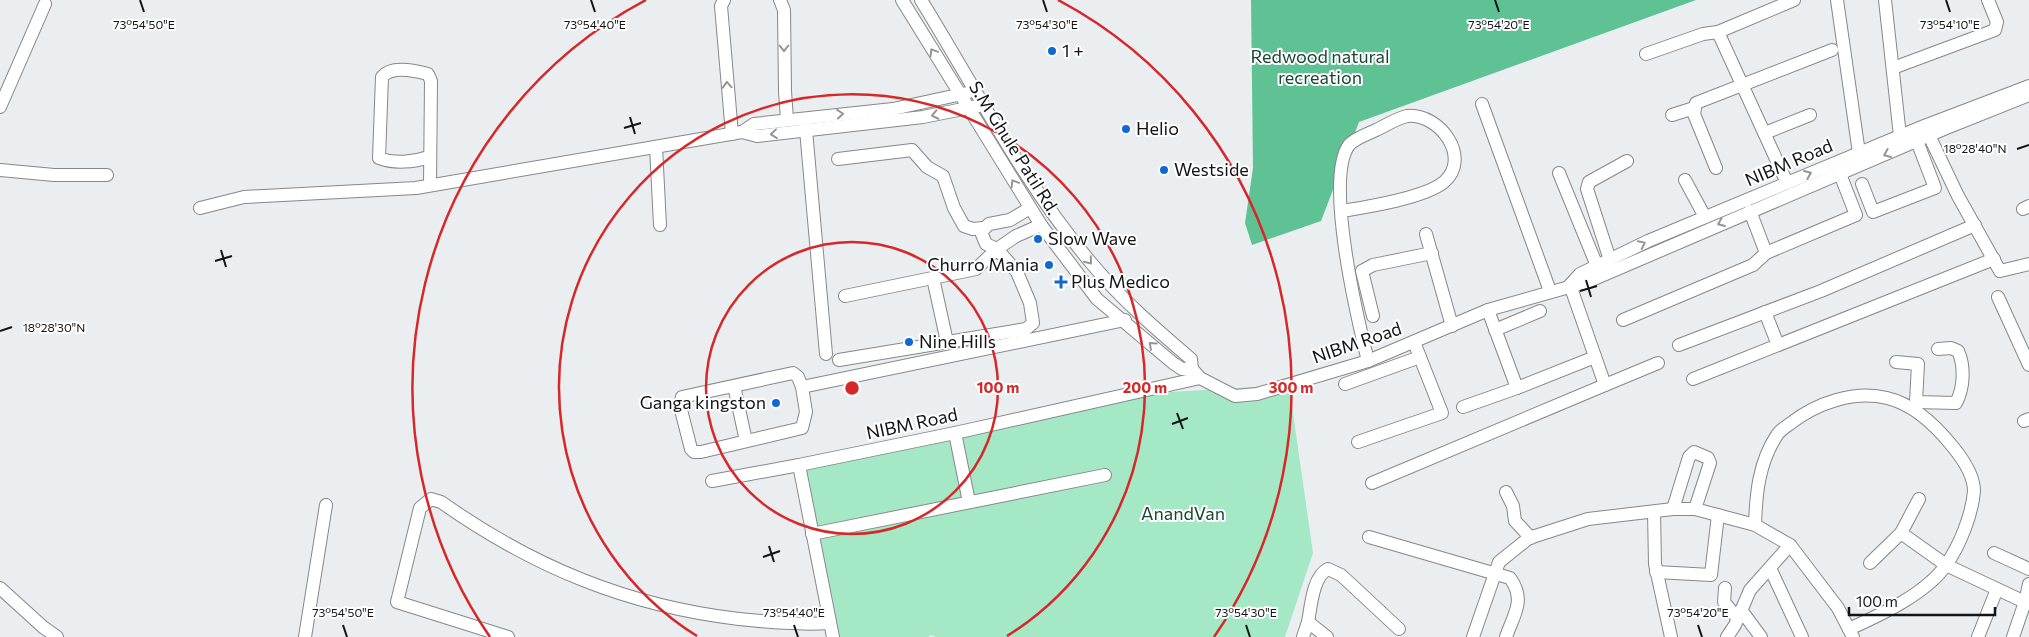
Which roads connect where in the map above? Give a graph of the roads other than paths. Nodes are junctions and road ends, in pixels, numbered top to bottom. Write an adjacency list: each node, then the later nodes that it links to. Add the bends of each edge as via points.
1 (724, 0): 29 (street, one-way to 1, via 721,6)
2 (780, 0): 26 (street, one-way to 26, via 784,10)
3 (902, 0): 17 (street, S.M Ghule Patil Rd., one-way to 3)
4 (921, 0): 16 (street, S.M Ghule Patil Rd.)
5 (1794, 0): 10 (street)
6 (1837, 0): 34 (street)
7 (1885, 0): 13 (street)
8 (1988, 0): 13 (street, via 1997,22 1995,30)
9 (45, 4): 21 (street)
10 (1718, 32): 12 (street); 14 (street)
11 (1832, 50): 14 (street)
12 (1646, 54)
13 (1893, 68): 31 (street)
14 (1743, 84): 23 (street, via 1696,103); 30 (street)
15 (2029, 86): 28 (street, NIBM Road)
16 (974, 91): 17 (street); 20 (street, S.M Ghule Patil Rd.)
17 (960, 95): 22 (street, S.M Ghule Patil Rd.); 26 (street, one-way to 17, via 893,109)
18 (2029, 95): 28 (street, NIBM Road)
19 (1482, 104): 66 (street)
20 (983, 105): 22 (street); 91 (street, S.M Ghule Patil Rd., one-way to 91, via 1044,202 1092,264 1137,312 1190,359)
21 (0, 107)
22 (968, 108): 27 (street, one-way to 27, via 923,118); 48 (street, S.M Ghule Patil Rd., one-way to 22)
23 (1694, 108): 24 (street); 38 (street)
24 (1672, 115)
25 (1810, 115): 30 (street)
26 (787, 120): 29 (street, via 754,124)
27 (806, 130): 29 (street, one-way to 29, via 757,136); 83 (street)
28 (1927, 131): 31 (street, NIBM Road); 32 (street, NIBM Road); 54 (street)
29 (737, 133): 33 (street)
30 (1764, 133): 44 (street)
31 (1900, 136): 34 (street, NIBM Road)
32 (1917, 141): 41 (street, NIBM Road, one-way to 41); 45 (street, via 1935,188 1873,212)
33 (656, 147): 46 (street); 52 (street)
34 (1859, 153): 44 (street, NIBM Road, one-way to 34)
35 (429, 157): 35 (street, via 428,74 391,70 382,77 379,158 388,162); 46 (street)
36 (838, 159): 55 (street, via 912,150 926,167 943,176 964,226)
37 (1627, 161): 61 (street, via 1589,182 1587,189)
38 (1716, 168)
39 (0, 170): 42 (street)
40 (1559, 173): 63 (street)
41 (1840, 174): 50 (street, NIBM Road); 59 (street, via 1856,215)
42 (107, 175)
43 (1685, 180): 51 (street)
44 (1787, 183): 51 (street, NIBM Road)
45 (1862, 184)
46 (430, 185): 47 (street, via 244,196)
47 (200, 208)
48 (1030, 208): 53 (street, S.M Ghule Patil Rd.); 55 (street, via 1010,220)
49 (1342, 211): 49 (street, via 1342,179 1350,144 1406,116 1434,122 1445,133 1455,157 1454,171 1443,183 1402,199); 87 (street, via 1346,265)
50 (1750, 211): 59 (street); 65 (street, NIBM Road, one-way to 65, via 1587,282)
51 (1705, 216): 61 (street, NIBM Road, one-way to 51)
52 (660, 225)
53 (1041, 225): 57 (street); 73 (street, S.M Ghule Patil Rd., via 1097,299)
54 (1975, 225): 60 (street); 71 (street)
55 (983, 228): 57 (street, via 984,241)
56 (1426, 234): 58 (street)
57 (997, 249): 64 (street, via 976,269); 77 (street, via 1017,272 1030,303 1033,323 1026,329)
58 (1432, 253): 72 (street, via 1373,265 1362,271); 75 (street)
59 (1766, 253): 74 (street, via 1753,265)
60 (1994, 259): 62 (street, via 2000,271); 81 (street)
61 (1610, 260): 63 (street, NIBM Road)
62 (2029, 264)
63 (1597, 266): 65 (street, NIBM Road, via 1580,274)
64 (933, 278): 67 (street); 77 (street)
65 (1570, 285): 66 (street, NIBM Road); 85 (street)
66 (1550, 291): 69 (street, NIBM Road)
67 (845, 296)
68 (1998, 297): 79 (street)
69 (1488, 310): 75 (street, NIBM Road); 76 (street)
70 (1540, 311): 76 (street)
71 (1765, 312): 80 (street); 81 (street)
72 (1374, 316)
73 (1125, 320): 91 (street, S.M Ghule Patil Rd., one-way to 73, via 1173,363); 96 (street)
74 (1623, 320)
75 (1452, 326): 78 (street, NIBM Road)
76 (1495, 330): 97 (street)
77 (947, 342): 86 (street)
78 (1414, 342): 84 (street); 87 (street, NIBM Road)
79 (2024, 344): 90 (street)
80 (1679, 345)
81 (1778, 345): 92 (street)
82 (1938, 348): 99 (street, via 1958,351 1963,362 1960,394 1956,403)
83 (826, 354)
84 (1420, 357): 93 (street); 102 (street, via 1442,413)
85 (1595, 357): 94 (street); 97 (street)
86 (839, 360)
87 (1368, 361): 91 (street, NIBM Road, via 1257,394 1235,396)
88 (1896, 362): 99 (street, via 1918,364 1916,402)
89 (1658, 363): 94 (street)
90 (2029, 365)
91 (1196, 374): 100 (street, NIBM Road)
92 (1693, 379)
93 (1345, 384)
94 (1605, 385): 106 (street)
95 (734, 386): 96 (street, via 793,373); 101 (street); 101 (street, via 682,397 680,406 694,452)
96 (802, 387): 101 (street, via 806,412 802,428)
97 (1517, 388): 98 (street)
98 (1463, 407)
99 (1920, 409): 115 (street, via 1886,398 1848,396 1808,409 1778,433 1764,460 1756,491); 123 (street, via 1965,461 1974,489 1965,527)
100 (955, 433): 103 (street, NIBM Road); 109 (street)
101 (746, 441)
102 (1358, 442)
103 (799, 465): 105 (street, NIBM Road); 117 (street)
104 (1105, 475): 109 (street)
105 (712, 481)
106 (1372, 483)
107 (1506, 492): 119 (street, via 1513,506 1515,522)
108 (1919, 500): 116 (street)
109 (969, 502): 117 (street)
110 (326, 505): 139 (street)
111 (1673, 509): 112 (street); 112 (street, via 1689,457 1694,452 1708,458 1710,463); 113 (street)
112 (1695, 509): 114 (street)
113 (1654, 512): 119 (street, via 1588,519); 126 (street)
114 (1718, 515): 115 (street); 126 (street, via 1712,575)
115 (1755, 525): 120 (street)
116 (1901, 533): 122 (street); 123 (street)
117 (812, 534): 134 (street)
118 (1369, 537): 127 (street)
119 (1531, 538): 127 (street, via 1499,562)
120 (1790, 545): 124 (street); 137 (street, via 1838,608)
121 (1994, 553): 125 (street)
122 (1870, 563)
123 (1946, 565): 131 (street); 137 (street, via 1926,584)
124 (1770, 568): 133 (street, via 1750,590); 149 (street)
125 (2029, 569)
126 (1656, 572): 146 (street)
127 (1494, 574): 144 (street); 145 (street, via 1510,578 1520,600)
128 (2029, 584): 132 (street)
129 (0, 588): 138 (street)
130 (1725, 588): 133 (street, via 1724,602)
131 (1997, 589): 132 (street); 150 (street)
132 (2027, 603): 151 (street)
133 (1740, 614): 147 (street); 148 (street)
134 (830, 623): 140 (street, via 806,625 738,619 639,600 574,578 531,558 431,499 420,508 397,602); 141 (street)
135 (1312, 629): 136 (street, via 1317,582 1328,568 1341,575); 142 (street); 143 (street)
136 (1399, 629)
137 (1851, 633)
138 (57, 637)
139 (305, 637)
140 (508, 637)
141 (833, 637)
142 (1303, 637)
143 (1327, 637)
144 (1473, 637)
145 (1506, 637)
146 (1671, 637)
147 (1727, 637)
148 (1761, 637)
149 (1802, 637)
150 (1978, 637)
151 (2012, 637)

